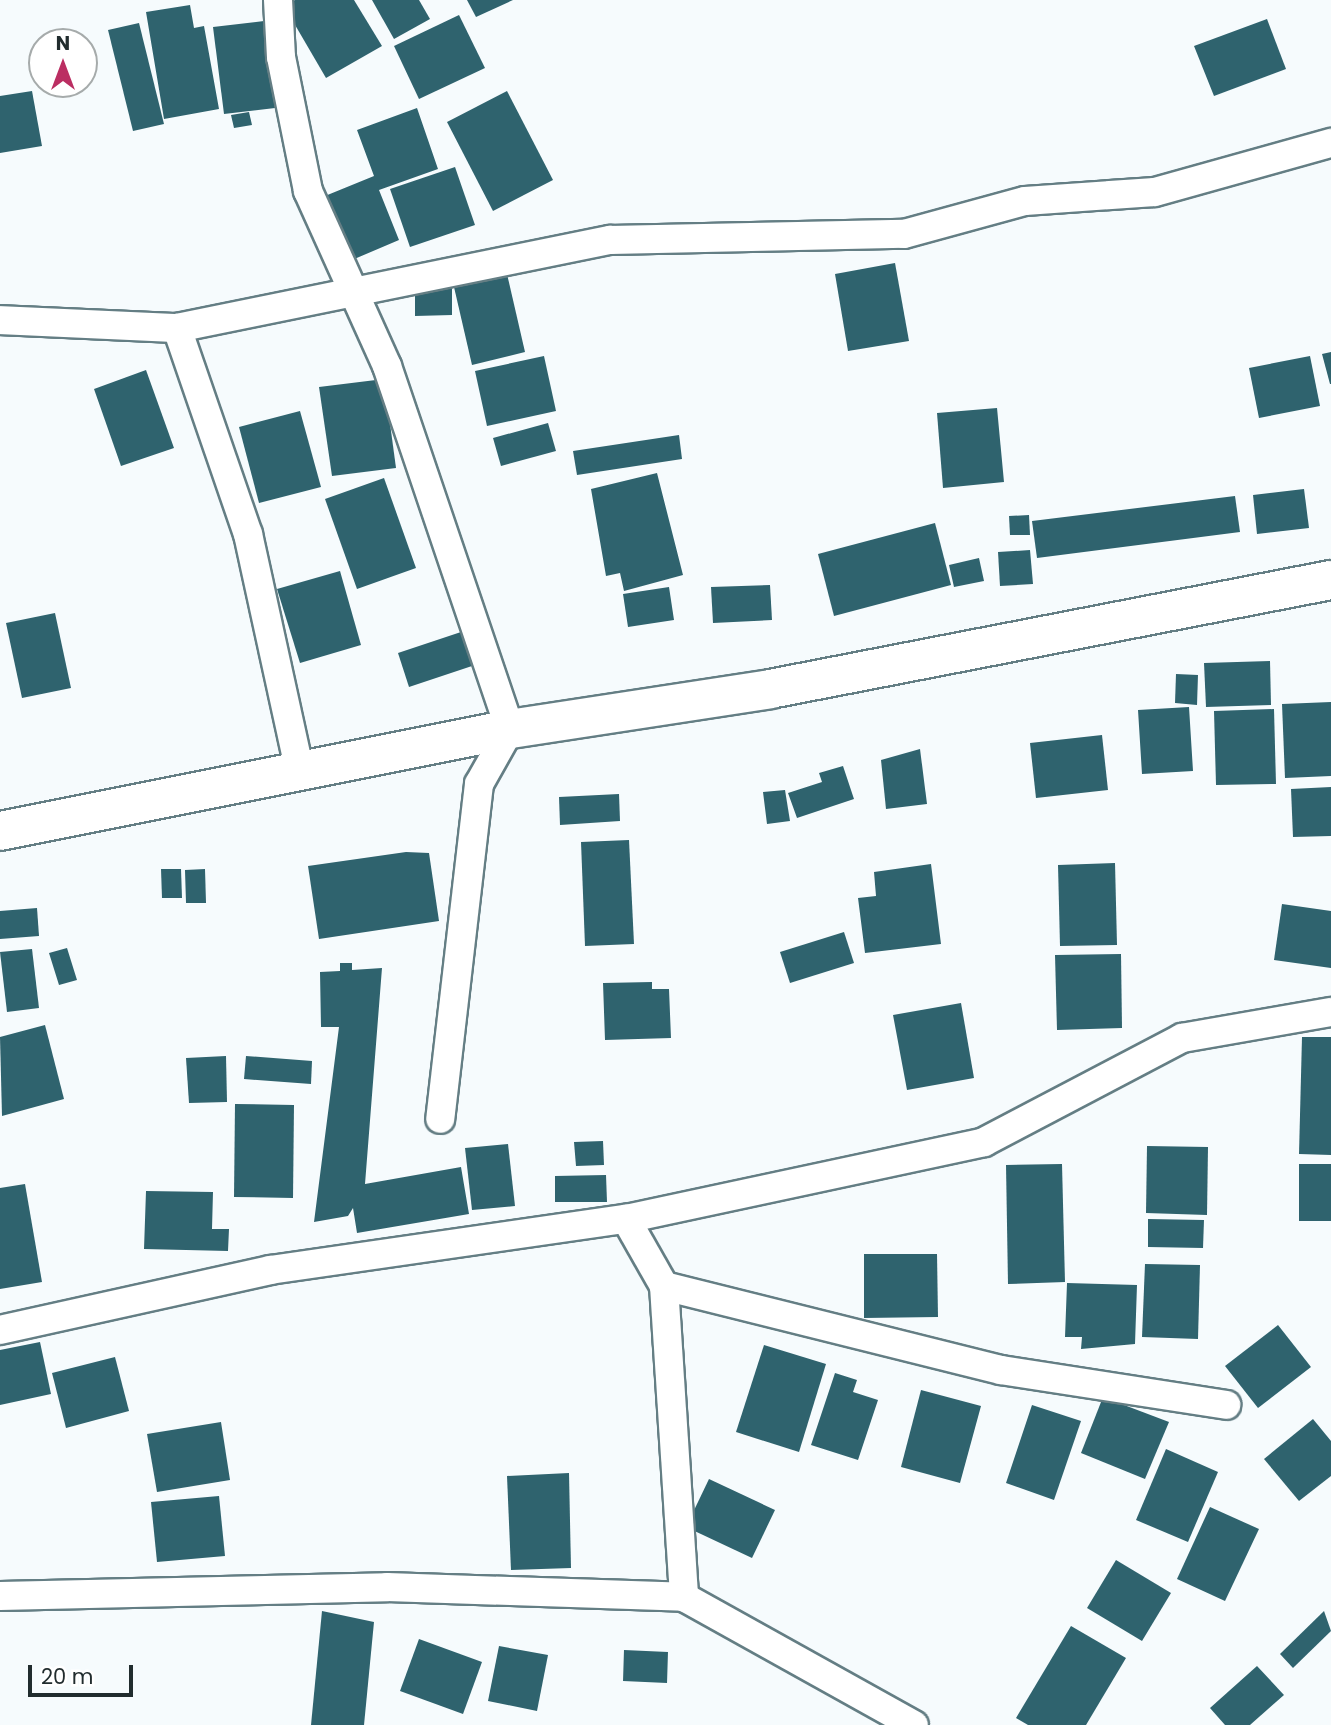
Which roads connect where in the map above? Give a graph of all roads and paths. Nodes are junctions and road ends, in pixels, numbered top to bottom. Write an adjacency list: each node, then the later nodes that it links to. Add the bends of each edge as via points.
1 (278, 0): 3 (street, via 281,57 308,191)
2 (1331, 143): 3 (street, via 1155,192 1025,201 905,234 610,240)
3 (349, 290): 5 (street); 7 (street, via 387,366)
4 (0, 320): 5 (street)
5 (177, 328): 8 (street, via 248,534)
6 (1331, 580): 7 (main road, via 783,686)
7 (510, 729): 8 (main road); 11 (street, via 479,784)
8 (300, 773): 9 (main road)
9 (0, 831)
10 (1331, 1012): 12 (street, via 1182,1038 984,1142)
11 (440, 1119)
12 (626, 1219): 13 (street); 14 (street, via 270,1270)
13 (664, 1286): 15 (street, via 1001,1370); 17 (street)
14 (0, 1330)
15 (1226, 1405)
16 (0, 1596): 17 (street, via 387,1587)
17 (684, 1597): 18 (street)
18 (914, 1725)

